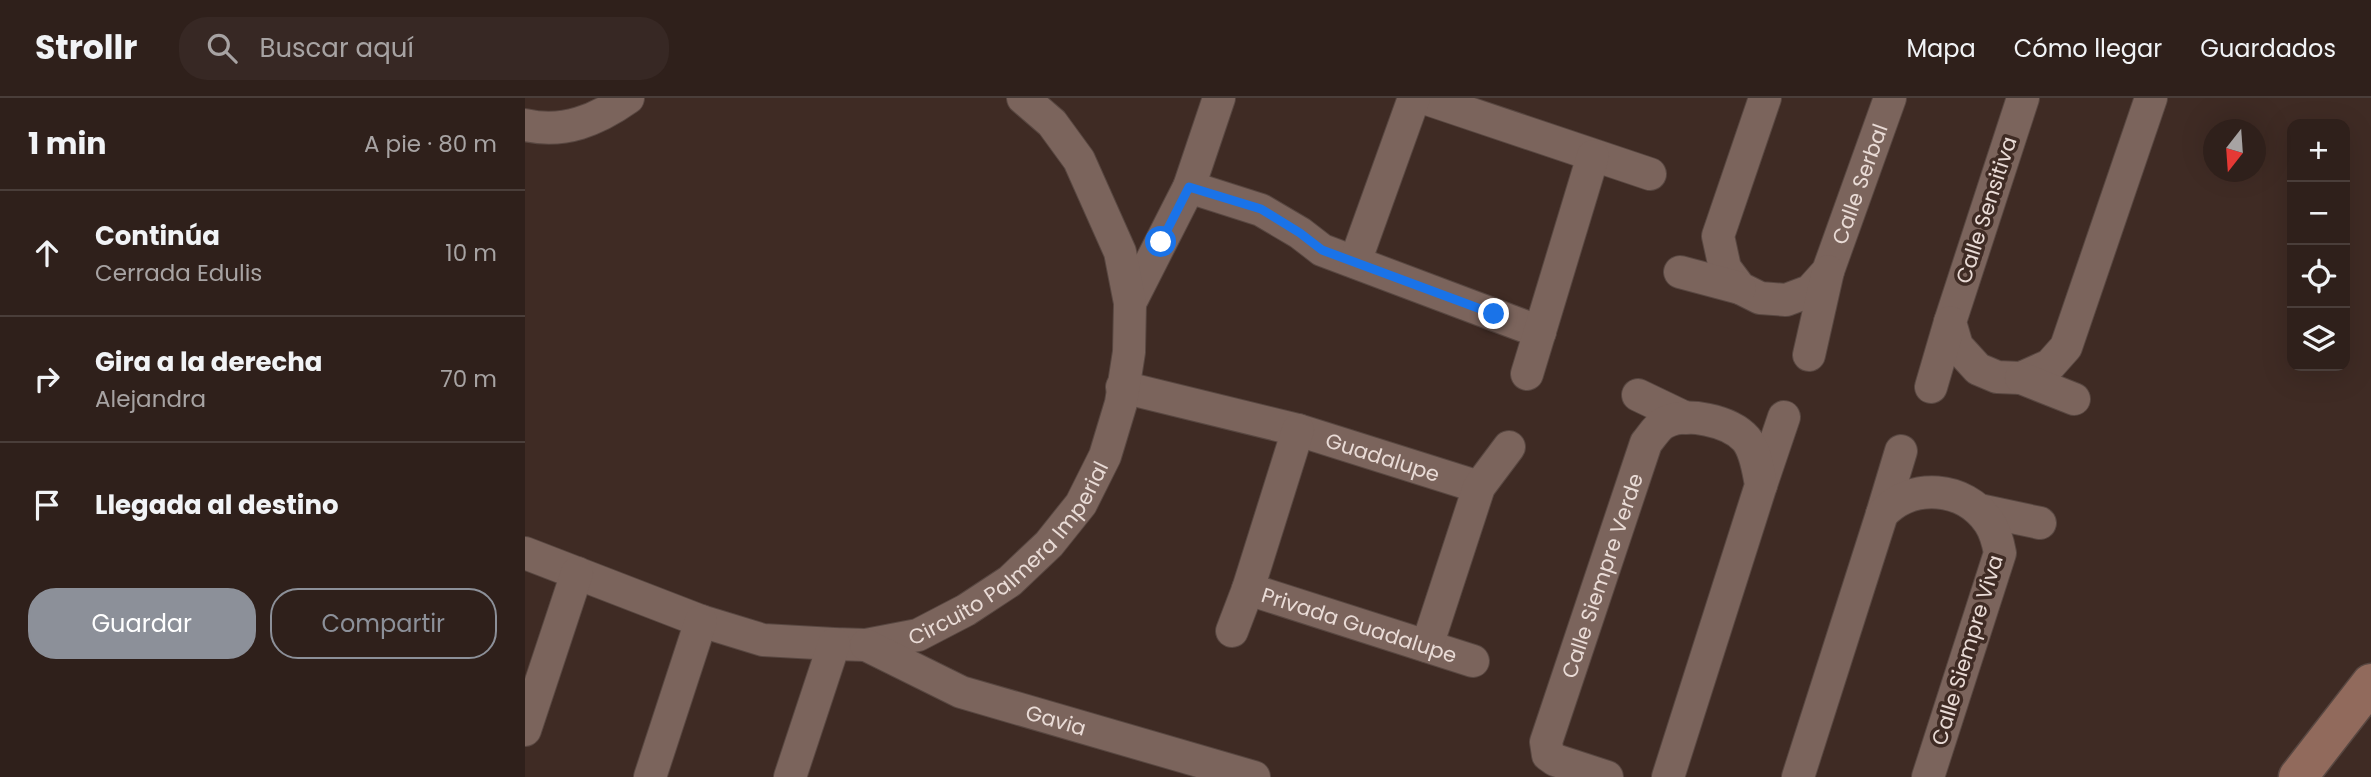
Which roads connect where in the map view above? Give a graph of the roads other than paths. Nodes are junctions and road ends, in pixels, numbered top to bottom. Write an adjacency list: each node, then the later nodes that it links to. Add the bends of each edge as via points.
1 (628, 98): 10 (street, via 605,114 572,126)
2 (1023, 98): 18 (street, Circuito Palmera Imperial, via 1052,123 1079,160 1120,252)
3 (1219, 98): 13 (street)
4 (1414, 98): 14 (street)
5 (1424, 98): 11 (street)
6 (1765, 98): 17 (street, via 1718,236 1724,268)
7 (1890, 98): 15 (street, Calle Serbal)
8 (2023, 98): 19 (street, Calle Sensitiva)
9 (2151, 98): 23 (street, via 2066,347 2050,365)
10 (525, 125)
11 (1593, 156): 12 (street); 20 (street)
12 (1650, 174)
13 (1189, 187): 14 (street, via 1261,209 1322,250); 18 (street)
14 (1355, 262): 20 (street)
15 (1828, 271): 17 (street, Calle Serbal, via 1810,291 1786,300 1760,298); 21 (street, Calle Serbal)
16 (1680, 272): 17 (street, Calle Serbal)
17 (1740, 288)
18 (1130, 303): 24 (street, Circuito Palmera Imperial, via 1129,352)
19 (1950, 322): 23 (street, via 1957,346 1978,369); 25 (street, Calle Sensitiva)
20 (1540, 332): 22 (street)
21 (1809, 355)
22 (1527, 374)
23 (2009, 377): 27 (street)
24 (1122, 387): 30 (street, Guadalupe); 44 (street, Circuito Palmera Imperial, via 1105,456 1081,504 1049,544 1010,581 966,610 918,635)
25 (1931, 387)
26 (1638, 395): 29 (street)
27 (2074, 399)
28 (1784, 417): 33 (street)
29 (1686, 418): 33 (street, via 1715,420 1745,438); 52 (street, Calle Siempre Verde, via 1664,423 1646,443 1546,742 1548,755 1555,760)
30 (1298, 430): 34 (street, Guadalupe); 40 (street)
31 (1509, 447): 34 (street)
32 (1901, 452): 36 (street)
33 (1761, 485): 53 (street)
34 (1479, 487): 45 (street)
35 (1979, 510): 36 (street, via 1935,491 1904,497); 37 (street); 55 (street, Calle Siempre Viva, via 2000,553)
36 (1882, 514): 54 (street)
37 (2040, 523)
38 (525, 553): 39 (street, Circuito Palmera Imperial)
39 (577, 573): 41 (street, Circuito Palmera Imperial); 48 (street)
40 (1248, 589): 42 (street); 45 (street, Privada Guadalupe)
41 (701, 621): 43 (street, Circuito Palmera Imperial, via 763,640); 49 (street)
42 (1232, 631)
43 (834, 644): 44 (street, Circuito Palmera Imperial); 50 (street)
44 (866, 645): 51 (street, Gavia, via 961,692)
45 (1427, 646): 46 (street, Privada Guadalupe)
46 (1473, 661)
47 (2371, 683): 56 (street)
48 (525, 730)
49 (650, 777)
50 (790, 777)
51 (1254, 777)
52 (1607, 777)
53 (1668, 777)
54 (1798, 777)
55 (1928, 777)
56 (2298, 777)

